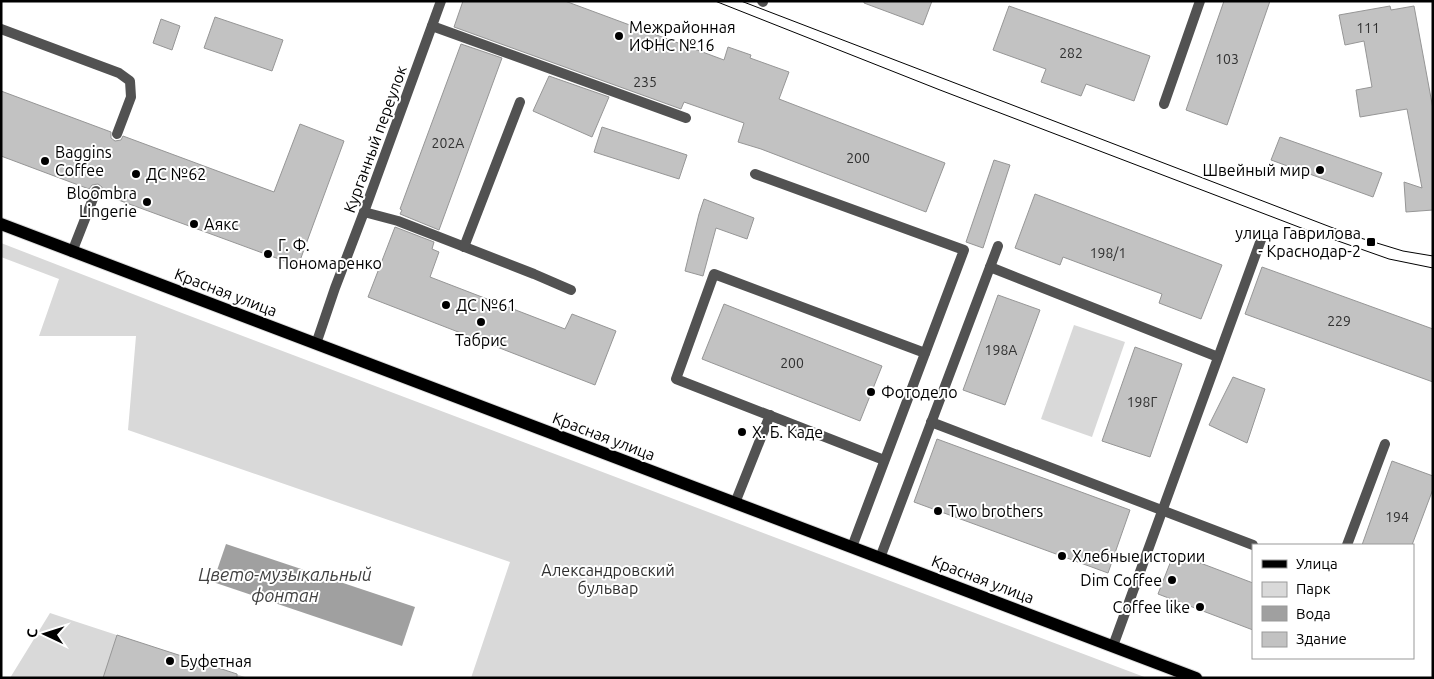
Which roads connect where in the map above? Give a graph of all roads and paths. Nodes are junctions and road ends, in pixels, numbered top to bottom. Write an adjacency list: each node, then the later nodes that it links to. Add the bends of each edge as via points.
1 (441, 1): 3 (street, Курганный переулок)
2 (1200, 1): 6 (street)
3 (432, 26): 7 (street); 11 (street, Курганный переулок)
4 (1, 29): 8 (street, via 119,73 130,81 131,97)
5 (520, 102): 15 (street)
6 (1164, 104)
7 (686, 118)
8 (117, 134)
9 (755, 174): 20 (street, via 964,250)
10 (96, 191): 16 (street)
11 (364, 212): 15 (street, via 398,221); 19 (street, Курганный переулок)
12 (1, 224): 16 (main road, Красная улица)
13 (1262, 237): 21 (street)
14 (998, 246): 17 (street)
15 (464, 247): 18 (street)
16 (72, 252): 19 (main road, Красная улица)
17 (990, 267): 21 (street); 23 (street)
18 (571, 290)
19 (316, 344): 26 (main road, Красная улица)
20 (925, 353): 22 (street, via 714,274 676,379); 25 (street)
21 (1218, 357): 27 (street)
22 (770, 415): 25 (street); 26 (street)
23 (931, 422): 27 (street); 31 (street)
24 (1385, 444): 28 (street)
25 (884, 460): 30 (street)
26 (735, 503): 30 (main road, Красная улица)
27 (1163, 510): 29 (street); 32 (street)
28 (1347, 544)
29 (1252, 545)
30 (852, 547): 31 (main road, Красная улица)
31 (880, 558): 32 (main road, Красная улица)
32 (1113, 646): 33 (main road, Красная улица)
33 (1196, 678)

